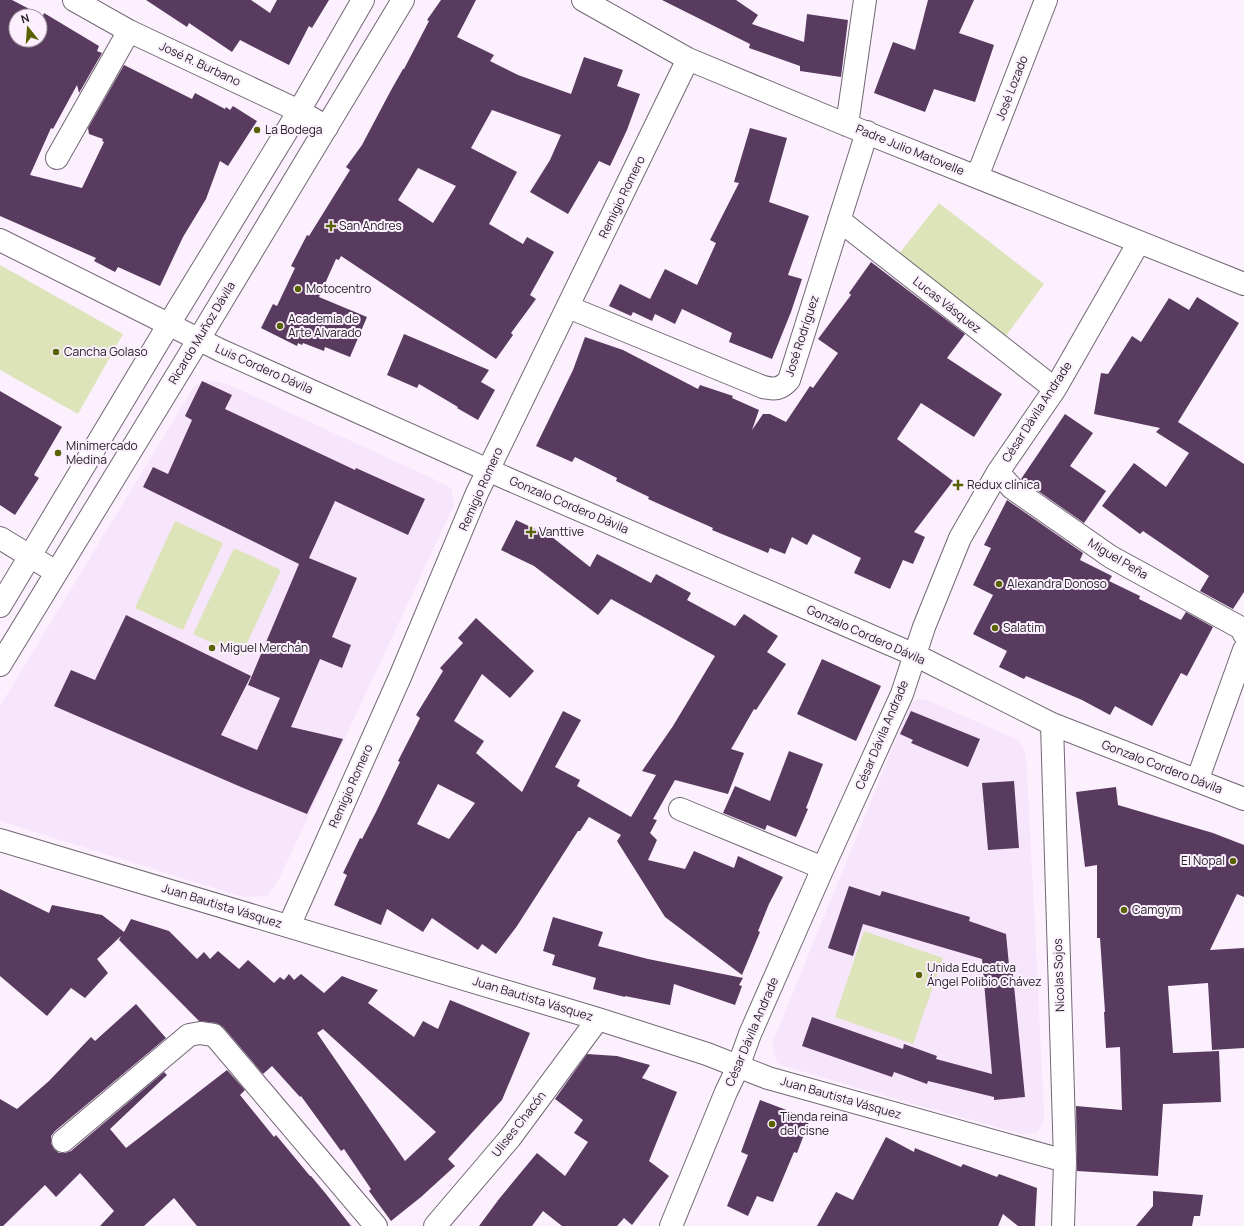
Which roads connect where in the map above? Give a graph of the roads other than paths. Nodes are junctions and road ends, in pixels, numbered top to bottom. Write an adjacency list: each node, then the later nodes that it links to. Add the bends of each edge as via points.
1 (74, 0): 7 (street, José R. Burbano)
2 (363, 0): 9 (street)
3 (403, 0): 10 (street, Ricardo Muñoz Dávila)
4 (583, 0): 8 (street, Padre Julio Matovelle)
5 (865, 0): 11 (street)
6 (1046, 0): 13 (street, José Lozado)
7 (129, 31): 9 (street, José R. Burbano); 12 (street)
8 (688, 58): 11 (street, Padre Julio Matovelle); 18 (street, Remigio Romero)
9 (299, 111): 10 (street, José R. Burbano); 19 (street)
10 (327, 127): 20 (street, Ricardo Muñoz Dávila)
11 (857, 129): 13 (street, Padre Julio Matovelle); 14 (street, José Rodríguez)
12 (57, 158)
13 (977, 177): 16 (street, Padre Julio Matovelle)
14 (839, 220): 18 (street, José Rodríguez, via 789,380 780,389 763,387); 21 (street, Lucas Vásquez)
15 (0, 240): 19 (street, Luis Cordero Dávila)
16 (1139, 242): 17 (street, Padre Julio Matovelle); 21 (street, César Dávila Andrade)
17 (1244, 284)
18 (568, 307): 22 (street, Remigio Romero)
19 (169, 324): 20 (street, Luis Cordero Dávila); 25 (street)
20 (199, 339): 22 (street, Luis Cordero Dávila); 26 (street, Ricardo Muñoz Dávila)
21 (1054, 389): 23 (street, César Dávila Andrade)
22 (488, 470): 30 (street, Gonzalo Cordero Dávila); 38 (street, Remigio Romero, via 400,677)
23 (998, 472): 28 (street, Miguel Peña, via 1012,488 1110,556 1241,628); 30 (street, César Dávila Andrade, via 960,538)
24 (0, 538): 25 (street)
25 (30, 556): 26 (street); 27 (street)
26 (56, 572): 31 (street, Ricardo Muñoz Dávila)
27 (0, 606)
28 (1244, 634)
29 (1244, 650): 33 (street)
30 (915, 655): 32 (street, Gonzalo Cordero Dávila); 37 (street, César Dávila Andrade, via 902,694)
31 (0, 665)
32 (1052, 724): 33 (street, Gonzalo Cordero Dávila); 42 (street, Nicolas Sojos)
33 (1197, 781): 34 (street, Gonzalo Cordero Dávila)
34 (1244, 799)
35 (680, 809): 37 (street)
36 (0, 840): 38 (street, Juan Bautista Vásquez)
37 (823, 868): 40 (street, César Dávila Andrade)
38 (289, 926): 39 (street, Juan Bautista Vásquez)
39 (598, 1019): 40 (street, Juan Bautista Vásquez, via 707,1054); 44 (street, Ulises Chacón, via 510,1138)
40 (738, 1067): 42 (street, Juan Bautista Vásquez, via 768,1078); 45 (street, César Dávila Andrade)
41 (63, 1141): 43 (street, via 189,1035 214,1035)
42 (1065, 1161): 46 (street, Nicolas Sojos)
43 (376, 1226)
44 (435, 1226)
45 (671, 1226)
46 (1063, 1226)

